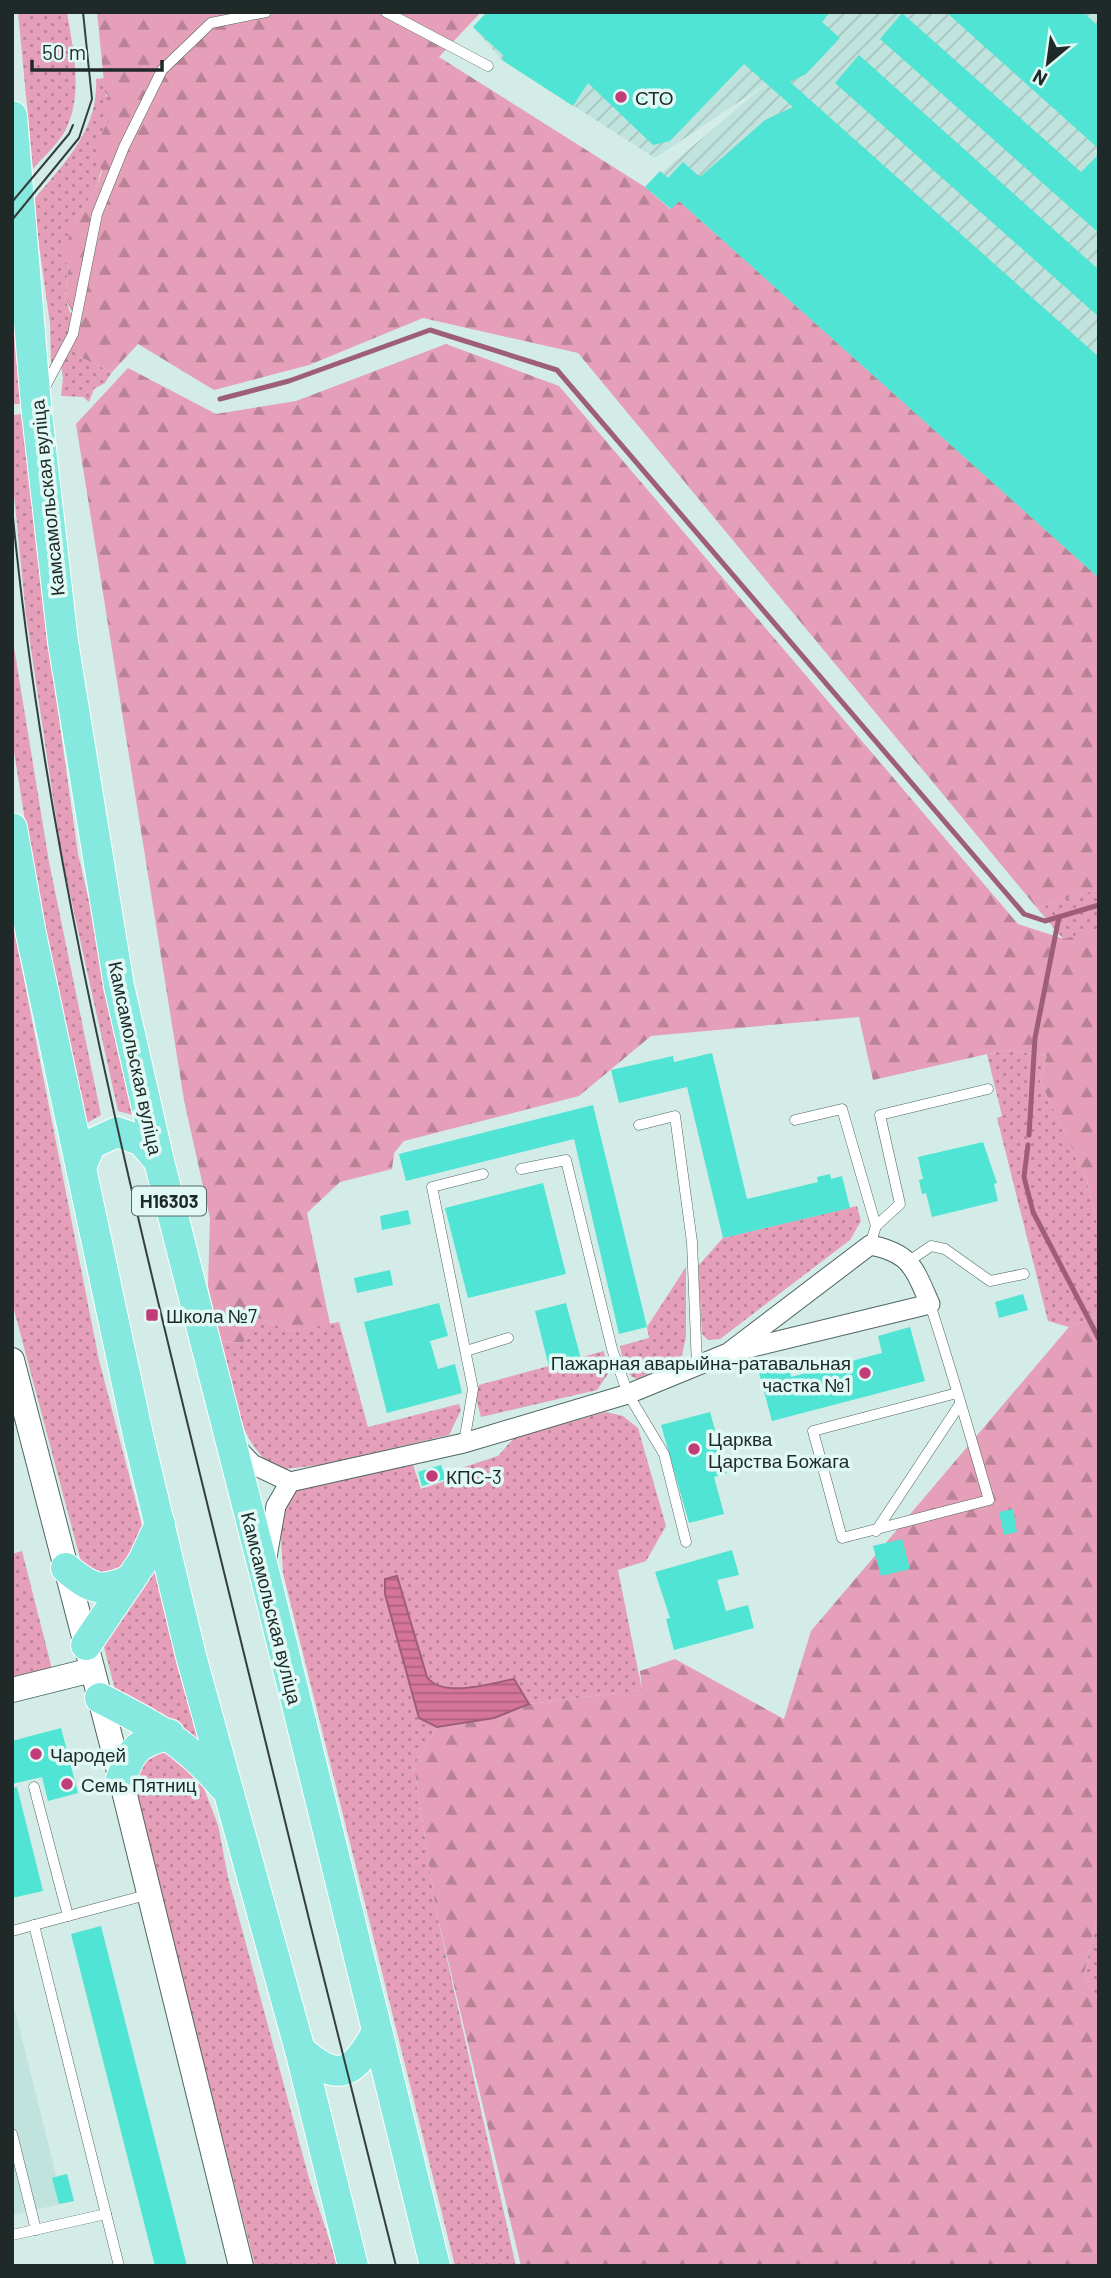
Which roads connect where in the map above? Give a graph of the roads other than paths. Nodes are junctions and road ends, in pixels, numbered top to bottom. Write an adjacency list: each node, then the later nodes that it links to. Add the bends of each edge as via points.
1 (266, 12): 5 (lane, via 211,23 163,71 96,214 73,334)
2 (386, 12): 3 (lane)
3 (488, 66)
4 (12, 117): 5 (main road, Камсамольская вуліца / Н16303)
5 (36, 405): 10 (main road, Камсамольская вуліца / Н16303, via 65,656 119,986)
6 (12, 828): 11 (main road)
7 (988, 1089): 14 (lane, via 880,1115 900,1204)
8 (795, 1120): 14 (lane, via 842,1109)
9 (639, 1125): 23 (lane, via 675,1116 692,1242)
10 (159, 1161): 11 (main road, via 142,1141 117,1132 91,1144); 27 (main road, Камсамольская вуліца / Н16303)
11 (81, 1167): 30 (main road)
12 (521, 1169): 25 (lane, via 566,1160 612,1349)
13 (483, 1174): 20 (lane, via 432,1186)
14 (876, 1226): 15 (lane)
15 (870, 1245): 16 (street, via 896,1250); 21 (street)
16 (908, 1262): 17 (lane, via 931,1245 945,1249 990,1281); 18 (street)
17 (1024, 1274)
18 (930, 1304): 21 (street); 24 (lane)
19 (508, 1338): 20 (lane)
20 (466, 1351): 28 (lane, via 473,1389)
21 (728, 1353): 23 (street)
22 (12, 1360): 33 (street)
23 (697, 1366): 25 (street)
24 (957, 1392): 26 (lane); 31 (lane, via 813,1431 842,1538)
25 (628, 1394): 28 (street); 32 (lane, via 664,1454)
26 (961, 1404): 31 (lane); 31 (lane, via 989,1500)
27 (228, 1437): 29 (street, via 252,1464); 34 (main road, Камсамольская вуліца / Н16303)
28 (464, 1443): 29 (street)
29 (290, 1482): 34 (street, via 276,1506 268,1538)
30 (160, 1524): 35 (main road); 41 (main road)
31 (876, 1531)
32 (686, 1542)
33 (66, 1568): 35 (main road, via 87,1585 109,1589); 36 (street)
34 (266, 1579): 46 (main road, Камсамольская вуліца / Н16303)
35 (130, 1580): 36 (main road)
36 (93, 1671): 37 (street); 38 (main road); 39 (street)
37 (12, 1690)
38 (169, 1734): 39 (main road, via 131,1752); 41 (main road, via 198,1757)
39 (121, 1779): 42 (street)
40 (34, 1787): 43 (lane)
41 (229, 1794): 47 (main road)
42 (150, 1894): 43 (lane); 53 (street)
43 (68, 1916): 44 (lane)
44 (34, 1925): 45 (lane); 49 (lane)
45 (12, 1931)
46 (377, 2032): 47 (main road, via 363,2057 346,2069 321,2068); 55 (main road, Камсамольская вуліца / Н16303)
47 (300, 2050): 54 (main road)
48 (12, 2134): 50 (lane)
49 (106, 2214): 50 (lane); 52 (lane)
50 (36, 2230): 51 (lane)
51 (12, 2235)
52 (119, 2266)
53 (241, 2266)
54 (353, 2266)
55 (435, 2266)

